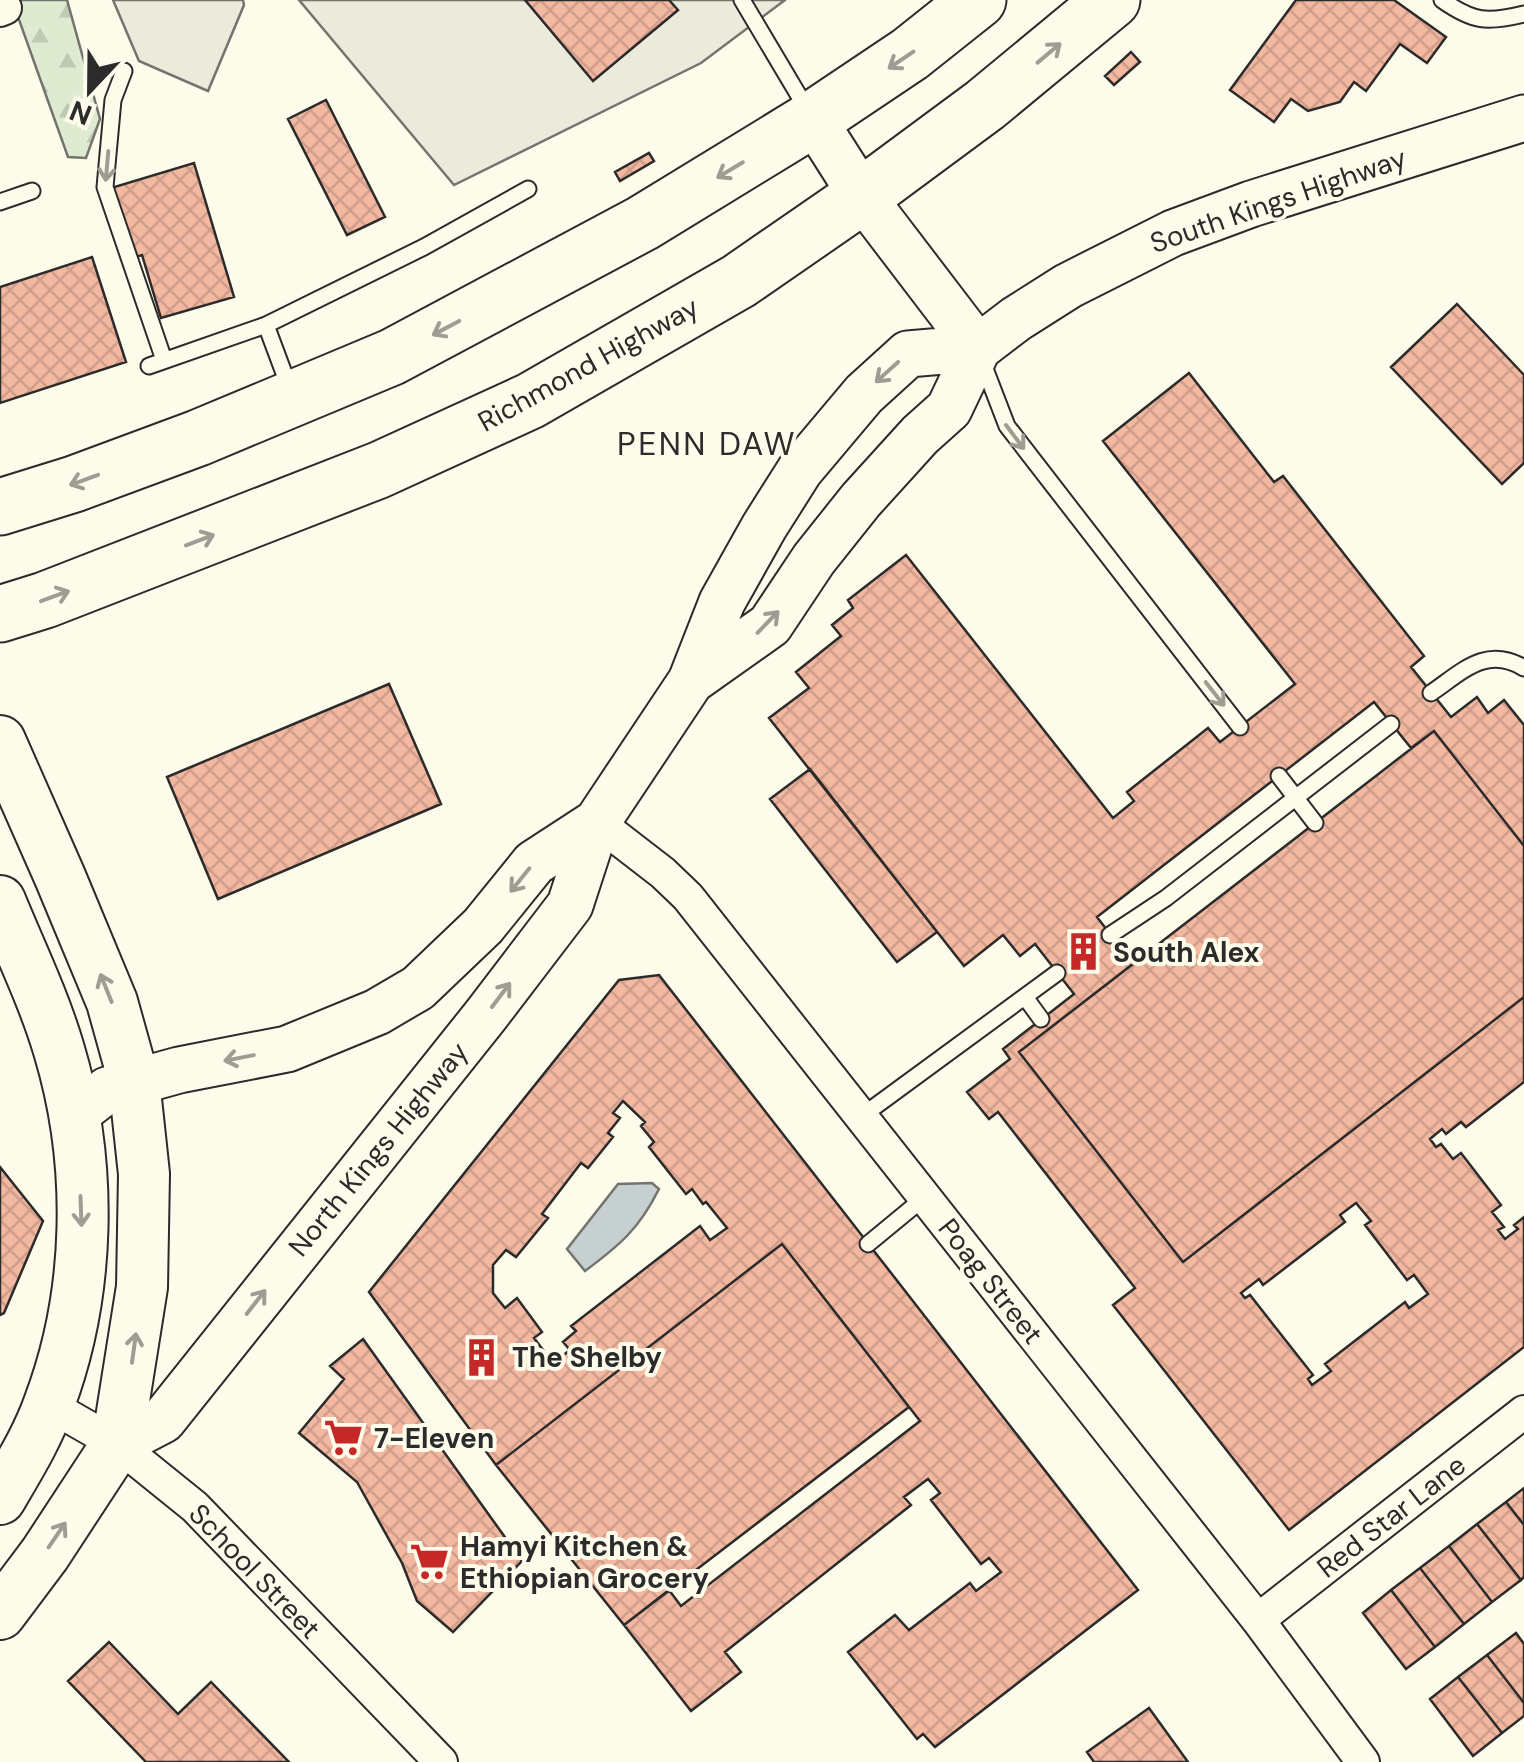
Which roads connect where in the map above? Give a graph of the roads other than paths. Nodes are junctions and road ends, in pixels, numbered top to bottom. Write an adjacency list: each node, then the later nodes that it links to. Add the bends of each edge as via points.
1 (742, 0): 8 (lane)
2 (978, 0): 8 (highway, one-way to 8)
3 (1112, 0): 11 (highway, Richmond Highway, one-way to 3)
4 (1442, 0): 5 (lane, via 1469,18)
5 (1524, 14)
6 (124, 71): 13 (lane, one-way to 13, via 112,100 106,188 157,363)
7 (1524, 118): 14 (main road, South Kings Highway, via 1173,234 1068,286)
8 (813, 119): 11 (main road); 15 (highway, one-way to 15, via 574,260 392,357)
9 (528, 189): 13 (lane)
10 (32, 191): 12 (lane)
11 (862, 196): 14 (main road); 17 (highway, Richmond Highway, one-way to 11, via 379,470 530,401 738,280)
12 (0, 202)
13 (266, 325): 15 (lane)
14 (978, 348): 19 (main road, North Kings Highway, one-way to 14, via 770,625 861,500 949,409); 19 (main road, North Kings Highway, one-way to 19, via 908,354 864,394 800,470 764,527 722,602); 22 (lane, one-way to 22, via 1006,426)
15 (294, 400): 16 (highway, one-way to 16)
16 (0, 507)
17 (0, 614)
18 (1524, 668): 20 (lane, via 1484,659)
19 (690, 681): 26 (main road, North Kings Highway)
20 (1432, 694)
21 (1392, 724): 25 (lane)
22 (1240, 726)
23 (0, 741): 33 (main road, North Kings Highway, one-way to 23, via 112,1002)
24 (1279, 776): 25 (lane)
25 (1295, 798): 27 (lane); 29 (lane)
26 (597, 822): 33 (main road, North Kings Highway, one-way to 33, via 534,863 483,926 418,988 377,1012 286,1049); 35 (street, Poag Street, via 688,897); 40 (main road, North Kings Highway, one-way to 26, via 163,1420 486,1016 570,905)
27 (1315, 823)
28 (0, 901): 34 (main road, via 54,1033)
29 (1110, 935)
30 (1058, 973): 31 (lane)
31 (1024, 997): 32 (lane); 35 (lane)
32 (1041, 1019)
33 (134, 1081): 34 (main road, North Kings Highway, via 107,1090); 40 (main road, North Kings Highway, one-way to 33, via 142,1287 144,1174)
34 (76, 1114): 38 (main road, one-way to 38, via 78,1298)
35 (862, 1116): 36 (street, Poag Street)
36 (925, 1197): 37 (lane); 43 (street, Poag Street)
37 (868, 1244)
38 (49, 1406): 40 (street, School Street); 41 (main road)
39 (1524, 1412): 43 (street, Red Star Lane)
40 (117, 1444): 42 (main road, North Kings Highway, one-way to 40); 44 (street, School Street, via 195,1507)
41 (0, 1499)
42 (0, 1614)
43 (1258, 1620): 45 (street, Poag Street)
44 (441, 1762)
45 (1363, 1762)

